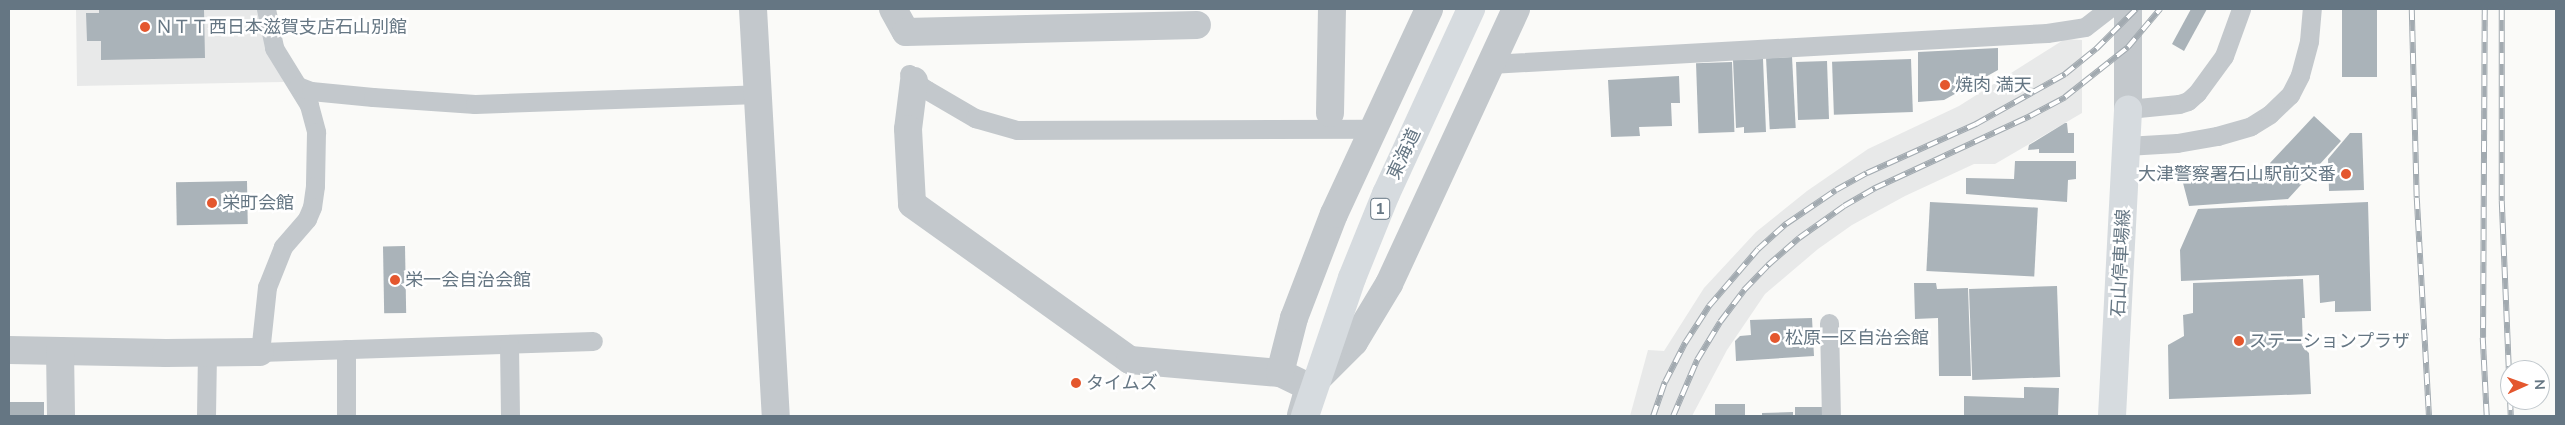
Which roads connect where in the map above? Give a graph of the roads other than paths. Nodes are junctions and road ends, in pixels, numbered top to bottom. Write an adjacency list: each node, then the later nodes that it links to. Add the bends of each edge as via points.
1 (266, 9): 15 (lane, via 274,48)
2 (754, 9): 16 (street)
3 (893, 9): 12 (street, via 906,32)
4 (1332, 9): 18 (street)
5 (1429, 9): 19 (street)
6 (1471, 9): 37 (main road, 東海道 / 1, via 1386,194 1349,287)
7 (1516, 9): 13 (street)
8 (2108, 9): 13 (lane, via 2086,28 2047,33)
9 (2128, 9): 17 (street)
10 (2241, 9): 17 (lane, via 2224,56 2188,101)
11 (2312, 9): 20 (lane, via 2309,41 2298,81 2290,95 2270,114 2251,126 2217,136 2178,144)
12 (1197, 25)
13 (1490, 64): 30 (street, via 1389,284 1354,342)
14 (910, 76): 19 (lane, via 975,118 1016,130); 29 (street, via 908,130 912,204 1130,360)
15 (298, 86): 16 (lane, via 311,91 475,104); 28 (lane, via 309,105 316,132 315,186 307,219 283,247 267,287)
16 (758, 94): 35 (street)
17 (2128, 109): 20 (main road, 石山停車場線)
18 (1330, 113)
19 (1372, 129): 29 (street, via 1312,268 1294,318)
20 (2126, 146): 39 (main road, 石山停車場線)
21 (1829, 323): 38 (lane)
22 (593, 341): 23 (lane)
23 (509, 344): 24 (lane); 34 (lane)
24 (346, 349): 28 (lane); 33 (lane)
25 (9, 350): 26 (street)
26 (60, 351): 27 (street); 31 (street)
27 (207, 352): 28 (street); 32 (lane)
28 (260, 352)
29 (1280, 373): 30 (street)
30 (1309, 387): 36 (street)
31 (61, 416)
32 (206, 416)
33 (346, 416)
34 (510, 416)
35 (776, 416)
36 (1300, 416)
37 (1305, 416)
38 (1831, 416)
39 (2112, 416)

